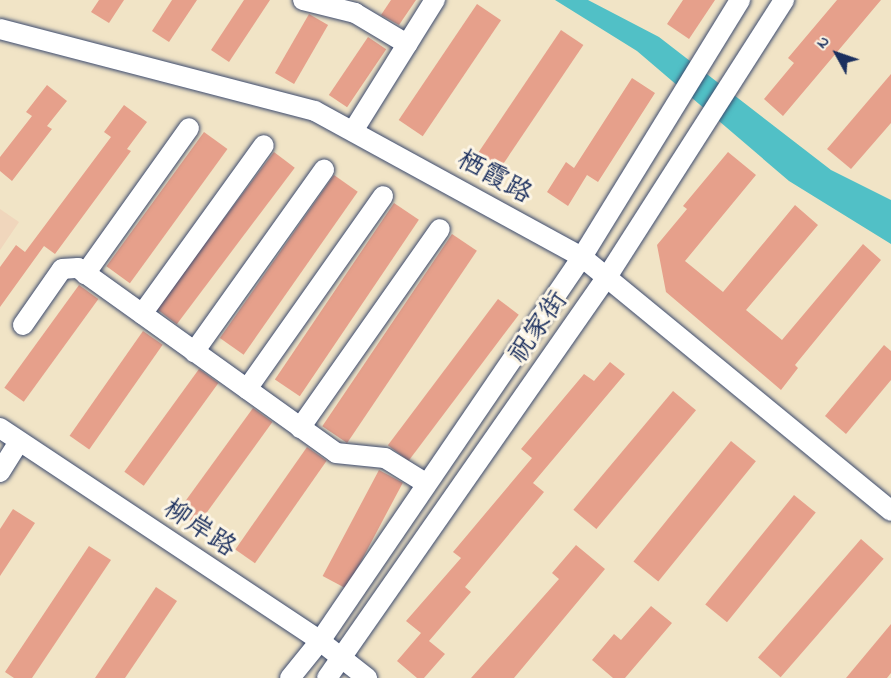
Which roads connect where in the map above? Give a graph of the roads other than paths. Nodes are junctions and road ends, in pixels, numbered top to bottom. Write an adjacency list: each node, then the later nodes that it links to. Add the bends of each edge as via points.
1 (303, 0): 6 (street, via 355,13)
2 (435, 0): 6 (street)
3 (740, 0): 13 (street, 祝家街)
4 (784, 0): 15 (street, 祝家街)
5 (0, 29): 8 (street, 栖霞路, via 315,111)
6 (407, 44): 8 (street)
7 (189, 128): 14 (street)
8 (352, 132): 13 (street, 栖霞路)
9 (264, 145): 16 (street)
10 (324, 170): 18 (street)
11 (383, 196): 19 (street)
12 (440, 229): 21 (street)
13 (582, 257): 15 (street, 栖霞路); 24 (street, 祝家街)
14 (86, 274): 16 (street); 17 (street, via 78,268 63,269)
15 (607, 278): 25 (street, 栖霞路); 27 (street, 祝家街)
16 (142, 314): 18 (street)
17 (23, 325)
18 (194, 352): 19 (street)
19 (247, 389): 21 (street)
20 (0, 428): 22 (street, 柳岸路)
21 (300, 428): 24 (street, via 336,453 385,458)
22 (20, 442): 23 (street); 26 (street, 柳岸路)
23 (0, 472)
24 (427, 484): 26 (street, 祝家街)
25 (891, 511)
26 (320, 641): 27 (street, 柳岸路); 28 (street, 祝家街)
27 (342, 659): 29 (street, 祝家街); 30 (street, 柳岸路)
28 (290, 678)
29 (327, 678)
30 (367, 678)

